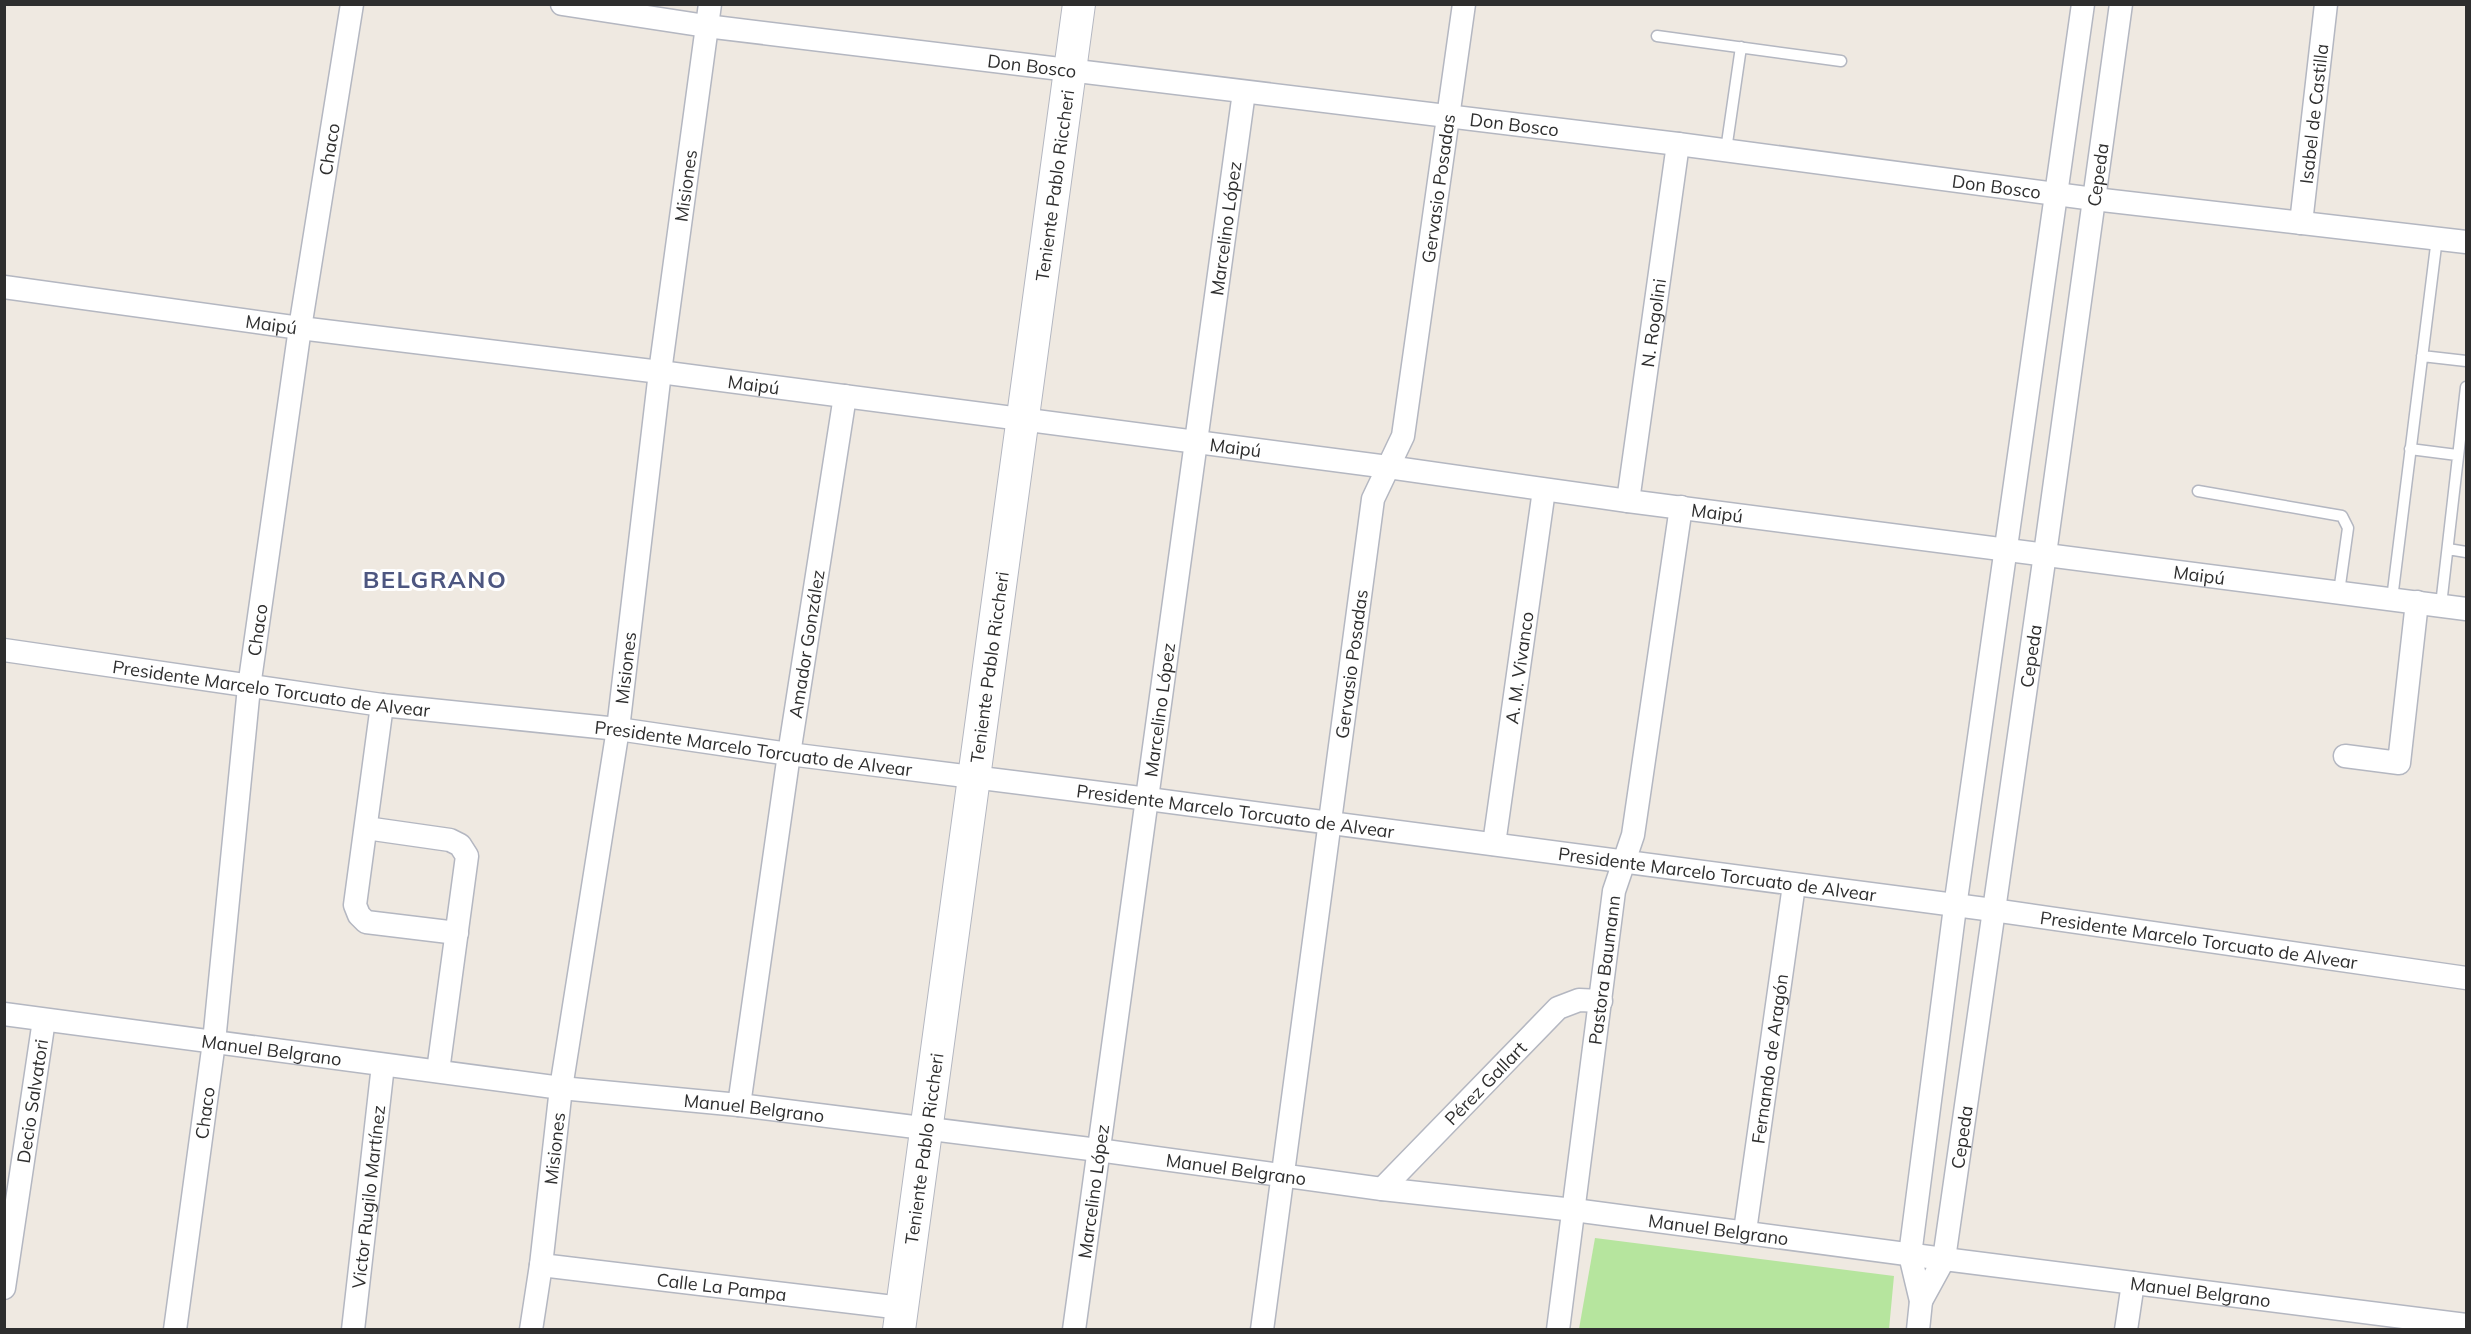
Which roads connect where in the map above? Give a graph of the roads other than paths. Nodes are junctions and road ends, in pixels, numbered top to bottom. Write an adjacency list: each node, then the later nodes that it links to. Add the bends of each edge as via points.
1 (352, 4): 23 (street, Chaco)
2 (562, 4): 8 (street, Don Bosco)
3 (1079, 4): 12 (street, Teniente Pablo Riccheri)
4 (1464, 4): 14 (street, Gervasio Posadas)
5 (2083, 4): 17 (street, Cepeda)
6 (2121, 4): 18 (street, Cepeda)
7 (2326, 4): 19 (street, Isabel de Castilla)
8 (708, 15): 12 (street, Don Bosco); 26 (street, Misiones)
9 (1657, 36): 10 (lane)
10 (1741, 47): 11 (lane); 16 (lane)
11 (1841, 61)
12 (1072, 69): 13 (street, Don Bosco); 29 (street, Teniente Pablo Riccheri)
13 (1244, 92): 14 (street, Don Bosco); 30 (street, Marcelino López)
14 (1449, 117): 15 (street, Don Bosco); 33 (street, Gervasio Posadas, via 1404,436)
15 (1678, 144): 16 (street, Don Bosco); 36 (street, N. Rogolini)
16 (1726, 150): 17 (street, Don Bosco)
17 (2055, 193): 18 (street, Don Bosco); 39 (street, Cepeda)
18 (2094, 199): 19 (street, Don Bosco); 41 (street, Cepeda)
19 (2301, 223): 20 (street, Don Bosco)
20 (2436, 238): 21 (street, Don Bosco); 24 (lane)
21 (2466, 242)
22 (4, 287): 23 (street, Maipú)
23 (300, 328): 26 (street, Maipú); 48 (street, Chaco)
24 (2422, 356): 25 (lane); 31 (lane)
25 (2466, 361)
26 (660, 372): 28 (street, Maipú); 50 (street, Misiones)
27 (2466, 387): 32 (lane)
28 (845, 396): 29 (street, Maipú); 51 (street, Amador González)
29 (1024, 419): 30 (street, Maipú); 53 (street, Teniente Pablo Riccheri)
30 (1194, 442): 33 (street, Maipú); 54 (street, Marcelino López)
31 (2410, 449): 32 (lane); 43 (lane)
32 (2457, 454): 38 (lane)
33 (1388, 467): 34 (street, Maipú); 55 (street, Gervasio Posadas, via 1373,500)
34 (1544, 490): 36 (street, Maipú); 57 (street, A. M. Vivanco)
35 (2198, 490): 42 (lane, via 2342,516 2348,528)
36 (1628, 501): 37 (street, Maipú)
37 (1681, 507): 39 (street, Maipú); 58 (street, Pastora Baumann, via 1633,835)
38 (2448, 549): 40 (lane); 45 (lane)
39 (2005, 550): 41 (street, Maipú); 60 (street, Cepeda)
40 (2466, 552)
41 (2045, 554): 42 (street, Maipú); 61 (street, Cepeda)
42 (2339, 592): 43 (street, Maipú)
43 (2392, 598): 44 (street, Maipú)
44 (2417, 602): 45 (street, Maipú); 52 (street, via 2399,763)
45 (2441, 605): 46 (street, Maipú)
46 (2466, 609)
47 (4, 650): 48 (street, Presidente Marcelo Torcuato de Alvear)
48 (249, 687): 49 (street, Presidente Marcelo Torcuato de Alvear); 67 (street, Chaco)
49 (382, 705): 50 (street, Presidente Marcelo Torcuato de Alvear); 56 (street)
50 (618, 729): 51 (street, Presidente Marcelo Torcuato de Alvear); 70 (street, Misiones)
51 (789, 754): 53 (street, Presidente Marcelo Torcuato de Alvear); 71 (street, Amador González)
52 (2345, 756)
53 (974, 777): 54 (street, Presidente Marcelo Torcuato de Alvear); 72 (street, Teniente Pablo Riccheri)
54 (1148, 799): 55 (street, Presidente Marcelo Torcuato de Alvear); 73 (street, Marcelino López)
55 (1330, 823): 57 (street, Presidente Marcelo Torcuato de Alvear); 74 (street, Gervasio Posadas)
56 (366, 828): 62 (street, via 450,840 460,845 467,856); 62 (street, via 355,905 359,915 366,922)
57 (1494, 844): 58 (street, Presidente Marcelo Torcuato de Alvear)
58 (1623, 862): 59 (street, Presidente Marcelo Torcuato de Alvear); 64 (street, Pastora Baumann, via 1614,891)
59 (1794, 885): 60 (street, Presidente Marcelo Torcuato de Alvear); 77 (street, Fernando de Aragón)
60 (1955, 907): 61 (street, Presidente Marcelo Torcuato de Alvear); 78 (street, Cepeda)
61 (1993, 910): 63 (street, Presidente Marcelo Torcuato de Alvear); 79 (street, Cepeda)
62 (457, 933): 69 (street)
63 (2466, 978)
64 (1601, 1001): 75 (street, Pérez Gallart, via 1579,1000 1558,1008); 76 (street, Pastora Baumann)
65 (4, 1014): 66 (street, Manuel Belgrano)
66 (44, 1020): 67 (street, Manuel Belgrano); 82 (street, Decio Salvatori)
67 (214, 1042): 68 (street, Manuel Belgrano); 87 (street, Chaco)
68 (383, 1065): 69 (street, Manuel Belgrano); 88 (street, Victor Rugilo Martínez)
69 (438, 1071): 70 (street, Manuel Belgrano)
70 (561, 1088): 71 (street, Manuel Belgrano); 80 (street, Misiones)
71 (739, 1105): 72 (street, Manuel Belgrano)
72 (926, 1130): 73 (street, Manuel Belgrano); 84 (street, Teniente Pablo Riccheri)
73 (1098, 1150): 74 (street, Manuel Belgrano); 90 (street, Marcelino López)
74 (1284, 1174): 75 (street, Manuel Belgrano); 91 (street, Gervasio Posadas)
75 (1382, 1188): 76 (street, Manuel Belgrano)
76 (1574, 1210): 77 (street, Manuel Belgrano); 92 (street, Pastora Baumann)
77 (1744, 1231): 78 (street, Manuel Belgrano)
78 (1910, 1254): 79 (street, Manuel Belgrano); 83 (street, Cepeda)
79 (1944, 1259): 81 (street, Manuel Belgrano); 83 (street, Cepeda)
80 (541, 1265): 84 (street, Calle La Pampa); 89 (street, Misiones)
81 (2133, 1283): 85 (street, Manuel Belgrano); 94 (street)
82 (4, 1288)
83 (1922, 1301): 93 (street, Cepeda)
84 (901, 1318)
85 (2347, 1320): 86 (street, Manuel Belgrano)
86 (2466, 1325)
87 (175, 1329)
88 (352, 1329)
89 (531, 1329)
90 (1074, 1329)
91 (1262, 1329)
92 (1558, 1329)
93 (1918, 1329)
94 (2126, 1329)

